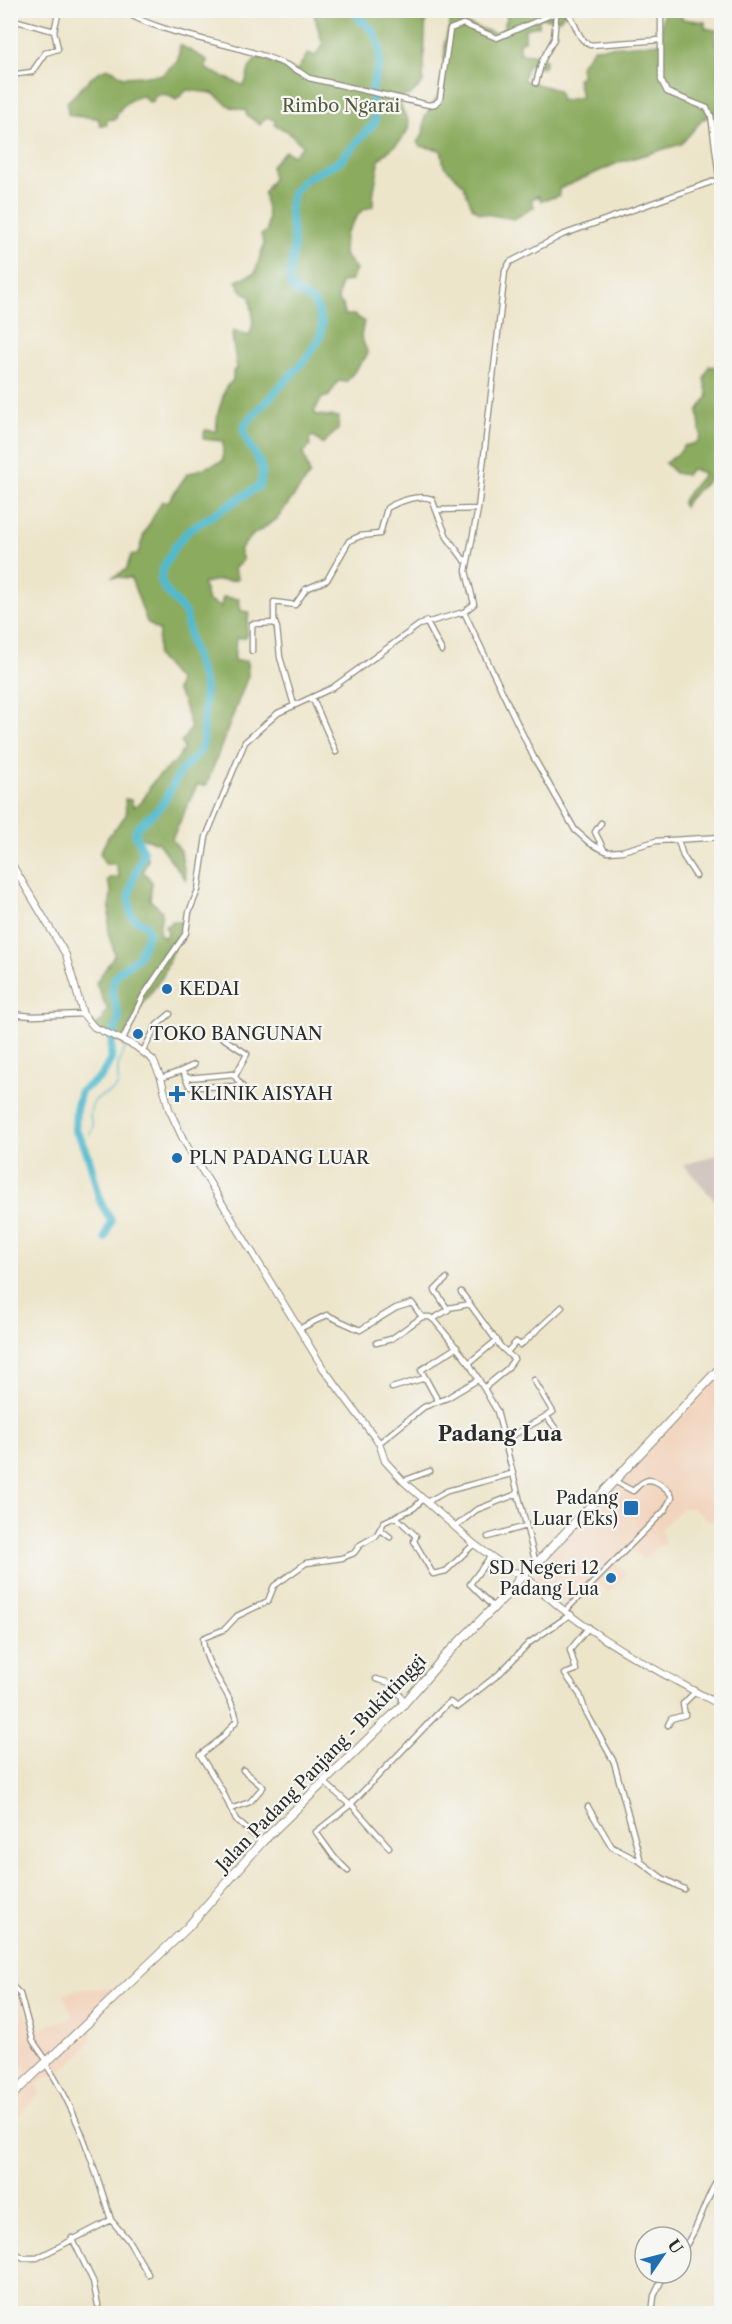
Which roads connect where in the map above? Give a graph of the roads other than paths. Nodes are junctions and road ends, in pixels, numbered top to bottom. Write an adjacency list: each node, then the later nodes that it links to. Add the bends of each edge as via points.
1 (59, 10): 7 (street)
2 (121, 10): 5 (street, via 191,37 293,67 309,78 429,105 440,99 447,34 457,25 496,38 546,15)
3 (563, 10): 5 (street); 8 (street, via 573,17 582,40 590,45)
4 (661, 10): 8 (street)
5 (556, 15): 10 (street, via 554,39)
6 (10, 19): 7 (street)
7 (54, 31): 9 (street, via 58,49 45,53 32,72)
8 (661, 40): 11 (street, via 661,80 667,92 707,108 711,115)
9 (10, 75)
10 (536, 83)
11 (717, 180): 12 (street); 13 (street, via 562,236 510,262 505,271)
12 (722, 201)
13 (478, 509): 14 (street); 15 (street)
14 (436, 510): 15 (street, via 447,537 464,560); 18 (street, via 432,499 425,496 387,508 380,534 349,541 327,580 306,589 295,605 274,602)
15 (468, 559): 16 (street, via 466,571 474,604)
16 (465, 612): 17 (street); 27 (street, via 566,817 575,830)
17 (426, 621): 20 (street); 21 (street)
18 (275, 623): 19 (street, via 252,624); 22 (street)
19 (252, 651)
20 (442, 651)
21 (312, 698): 22 (street); 23 (street)
22 (294, 705): 34 (street, via 264,723 245,742 206,837 186,933 144,996)
23 (336, 752)
24 (601, 823): 27 (street, via 595,832)
25 (722, 837): 26 (street)
26 (678, 840): 27 (street, via 656,841 622,851); 29 (street)
27 (604, 850)
28 (10, 861): 31 (main road, via 66,956)
29 (696, 876)
30 (10, 1014): 31 (street)
31 (83, 1014): 34 (main road, via 97,1029)
32 (170, 1014): 35 (street, via 157,1025)
33 (214, 1032): 38 (street, via 247,1054)
34 (122, 1041): 35 (main road)
35 (143, 1051): 40 (main road)
36 (194, 1065): 37 (street)
37 (181, 1071): 39 (street); 40 (street)
38 (235, 1076): 39 (street); 41 (street)
39 (185, 1077): 41 (street, via 190,1088)
40 (162, 1078): 50 (main road, via 169,1109 184,1141)
41 (242, 1086): 42 (street)
42 (248, 1095)
43 (446, 1279): 47 (street, via 435,1290)
44 (462, 1292): 45 (street)
45 (470, 1304): 47 (street); 51 (street)
46 (562, 1307): 53 (street, via 523,1343)
47 (448, 1308): 49 (street)
48 (422, 1317): 49 (street); 50 (street, via 411,1303 360,1330 327,1315); 52 (street, via 397,1336)
49 (432, 1319): 54 (street)
50 (299, 1329): 66 (main road)
51 (497, 1340): 53 (street); 55 (street)
52 (376, 1343)
53 (513, 1346): 61 (street, via 514,1362)
54 (457, 1347): 55 (street); 57 (street, via 422,1369)
55 (469, 1363): 58 (street)
56 (722, 1366): 70 (highway, Jalan Padang Panjang - Bukittinggi)
57 (425, 1378): 60 (street); 62 (street)
58 (479, 1379): 61 (street); 62 (street)
59 (534, 1380): 63 (street, via 553,1411)
60 (392, 1388)
61 (484, 1388): 65 (street, via 497,1411)
62 (438, 1401): 66 (street, via 424,1407)
63 (547, 1417): 64 (street); 65 (street)
64 (558, 1433)
65 (505, 1440): 68 (street)
66 (379, 1443): 69 (main road, via 385,1461)
67 (429, 1471): 69 (street)
68 (511, 1474): 71 (street); 72 (street)
69 (403, 1481): 72 (main road)
70 (616, 1482): 81 (highway, Jalan Padang Panjang - Bukittinggi); 84 (street, via 633,1491 651,1480 672,1497 665,1510)
71 (517, 1494): 74 (street); 75 (street, via 476,1510)
72 (425, 1500): 73 (street); 75 (main road)
73 (396, 1517): 76 (street, via 384,1522); 79 (street, via 416,1536 414,1541 433,1574 446,1571)
74 (526, 1526): 78 (street); 81 (street)
75 (454, 1527): 79 (main road)
76 (381, 1530): 77 (street); 95 (street, via 350,1555 306,1563 274,1586 268,1601 240,1615 225,1629 203,1638 208,1665 237,1720 200,1755)
77 (390, 1537)
78 (488, 1537)
79 (474, 1544): 80 (main road)
80 (490, 1557): 82 (main road, via 513,1572); 83 (street, via 470,1584)
81 (536, 1564): 82 (highway, Jalan Padang Panjang - Bukittinggi)
82 (523, 1573): 83 (highway, Jalan Padang Panjang - Bukittinggi); 84 (main road)
83 (492, 1606): 89 (highway, Jalan Padang Panjang - Bukittinggi)
84 (568, 1612): 85 (main road); 93 (street, via 457,1707 450,1702 446,1705)
85 (589, 1627): 87 (main road); 98 (street, via 570,1650 576,1670 565,1674 569,1675 614,1762)
86 (376, 1679): 89 (street, via 390,1683 402,1697)
87 (696, 1691): 88 (main road); 90 (street, via 683,1704 685,1715 672,1719)
88 (722, 1706)
89 (401, 1707): 92 (highway, Jalan Padang Panjang - Bukittinggi)
90 (668, 1725)
91 (243, 1770): 95 (street, via 263,1787 250,1802)
92 (324, 1782): 93 (street); 96 (highway, Jalan Padang Panjang - Bukittinggi)
93 (351, 1804): 97 (street); 99 (street, via 316,1832)
94 (588, 1807): 98 (street, via 612,1846)
95 (231, 1809): 96 (street, via 236,1820)
96 (262, 1842): 102 (highway, Jalan Padang Panjang - Bukittinggi, via 187,1928)
97 (389, 1847)
98 (641, 1862): 100 (street)
99 (348, 1871)
100 (684, 1888)
101 (10, 1984): 102 (street, via 20,1994 33,2041)
102 (46, 2062): 103 (highway, Jalan Padang Panjang - Bukittinggi); 105 (street, via 75,2119)
103 (10, 2097)
104 (722, 2173): 106 (street)
105 (111, 2220): 107 (street); 109 (street)
106 (693, 2234)
107 (72, 2238): 108 (street, via 33,2259); 111 (street, via 93,2281)
108 (10, 2250)
109 (148, 2274)
110 (659, 2285): 112 (street)
111 (98, 2305)
112 (652, 2313)

